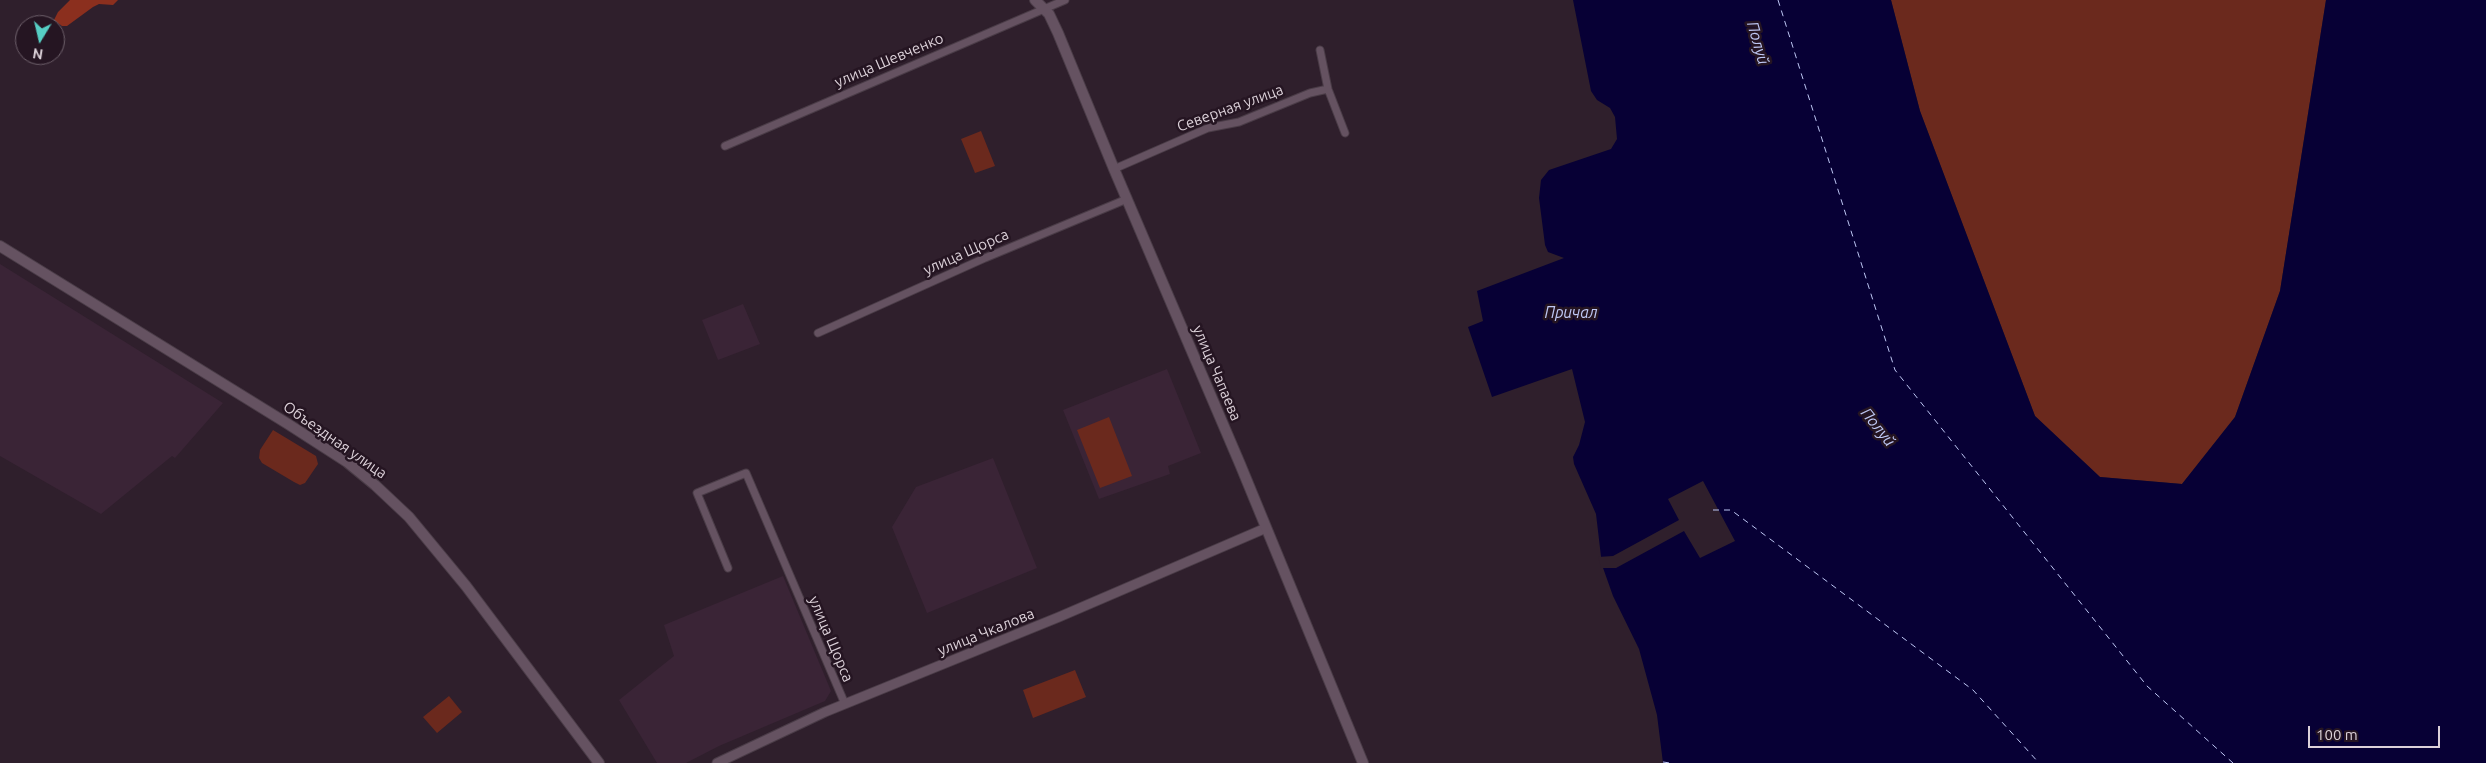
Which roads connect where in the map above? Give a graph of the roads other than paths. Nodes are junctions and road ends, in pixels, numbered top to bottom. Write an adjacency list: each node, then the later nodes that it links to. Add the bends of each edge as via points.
1 (1035, 0): 3 (main road, улица Чапаева)
2 (1065, 0): 3 (street, улица Шевченко)
3 (1044, 9): 7 (street, улица Шевченко); 8 (main road, улица Чапаева, via 1058,33)
4 (1320, 50): 5 (street)
5 (1328, 88): 6 (street); 8 (street, Северная улица, via 1239,122 1208,128)
6 (1344, 133)
7 (725, 146)
8 (1114, 168): 9 (main road, улица Чапаева)
9 (1127, 199): 11 (street, улица Щорса); 12 (main road, улица Чапаева)
10 (0, 246): 15 (main road, Объездная улица, via 296,429 347,462 375,485 409,518 466,586)
11 (818, 333)
12 (1266, 528): 14 (street, улица Чкалова); 17 (main road, улица Чапаева)
13 (728, 568): 14 (street, улица Щорса, via 697,493 746,473)
14 (844, 704): 16 (street, улица Чкалова)
15 (599, 763)
16 (717, 763)
17 (1362, 763)

